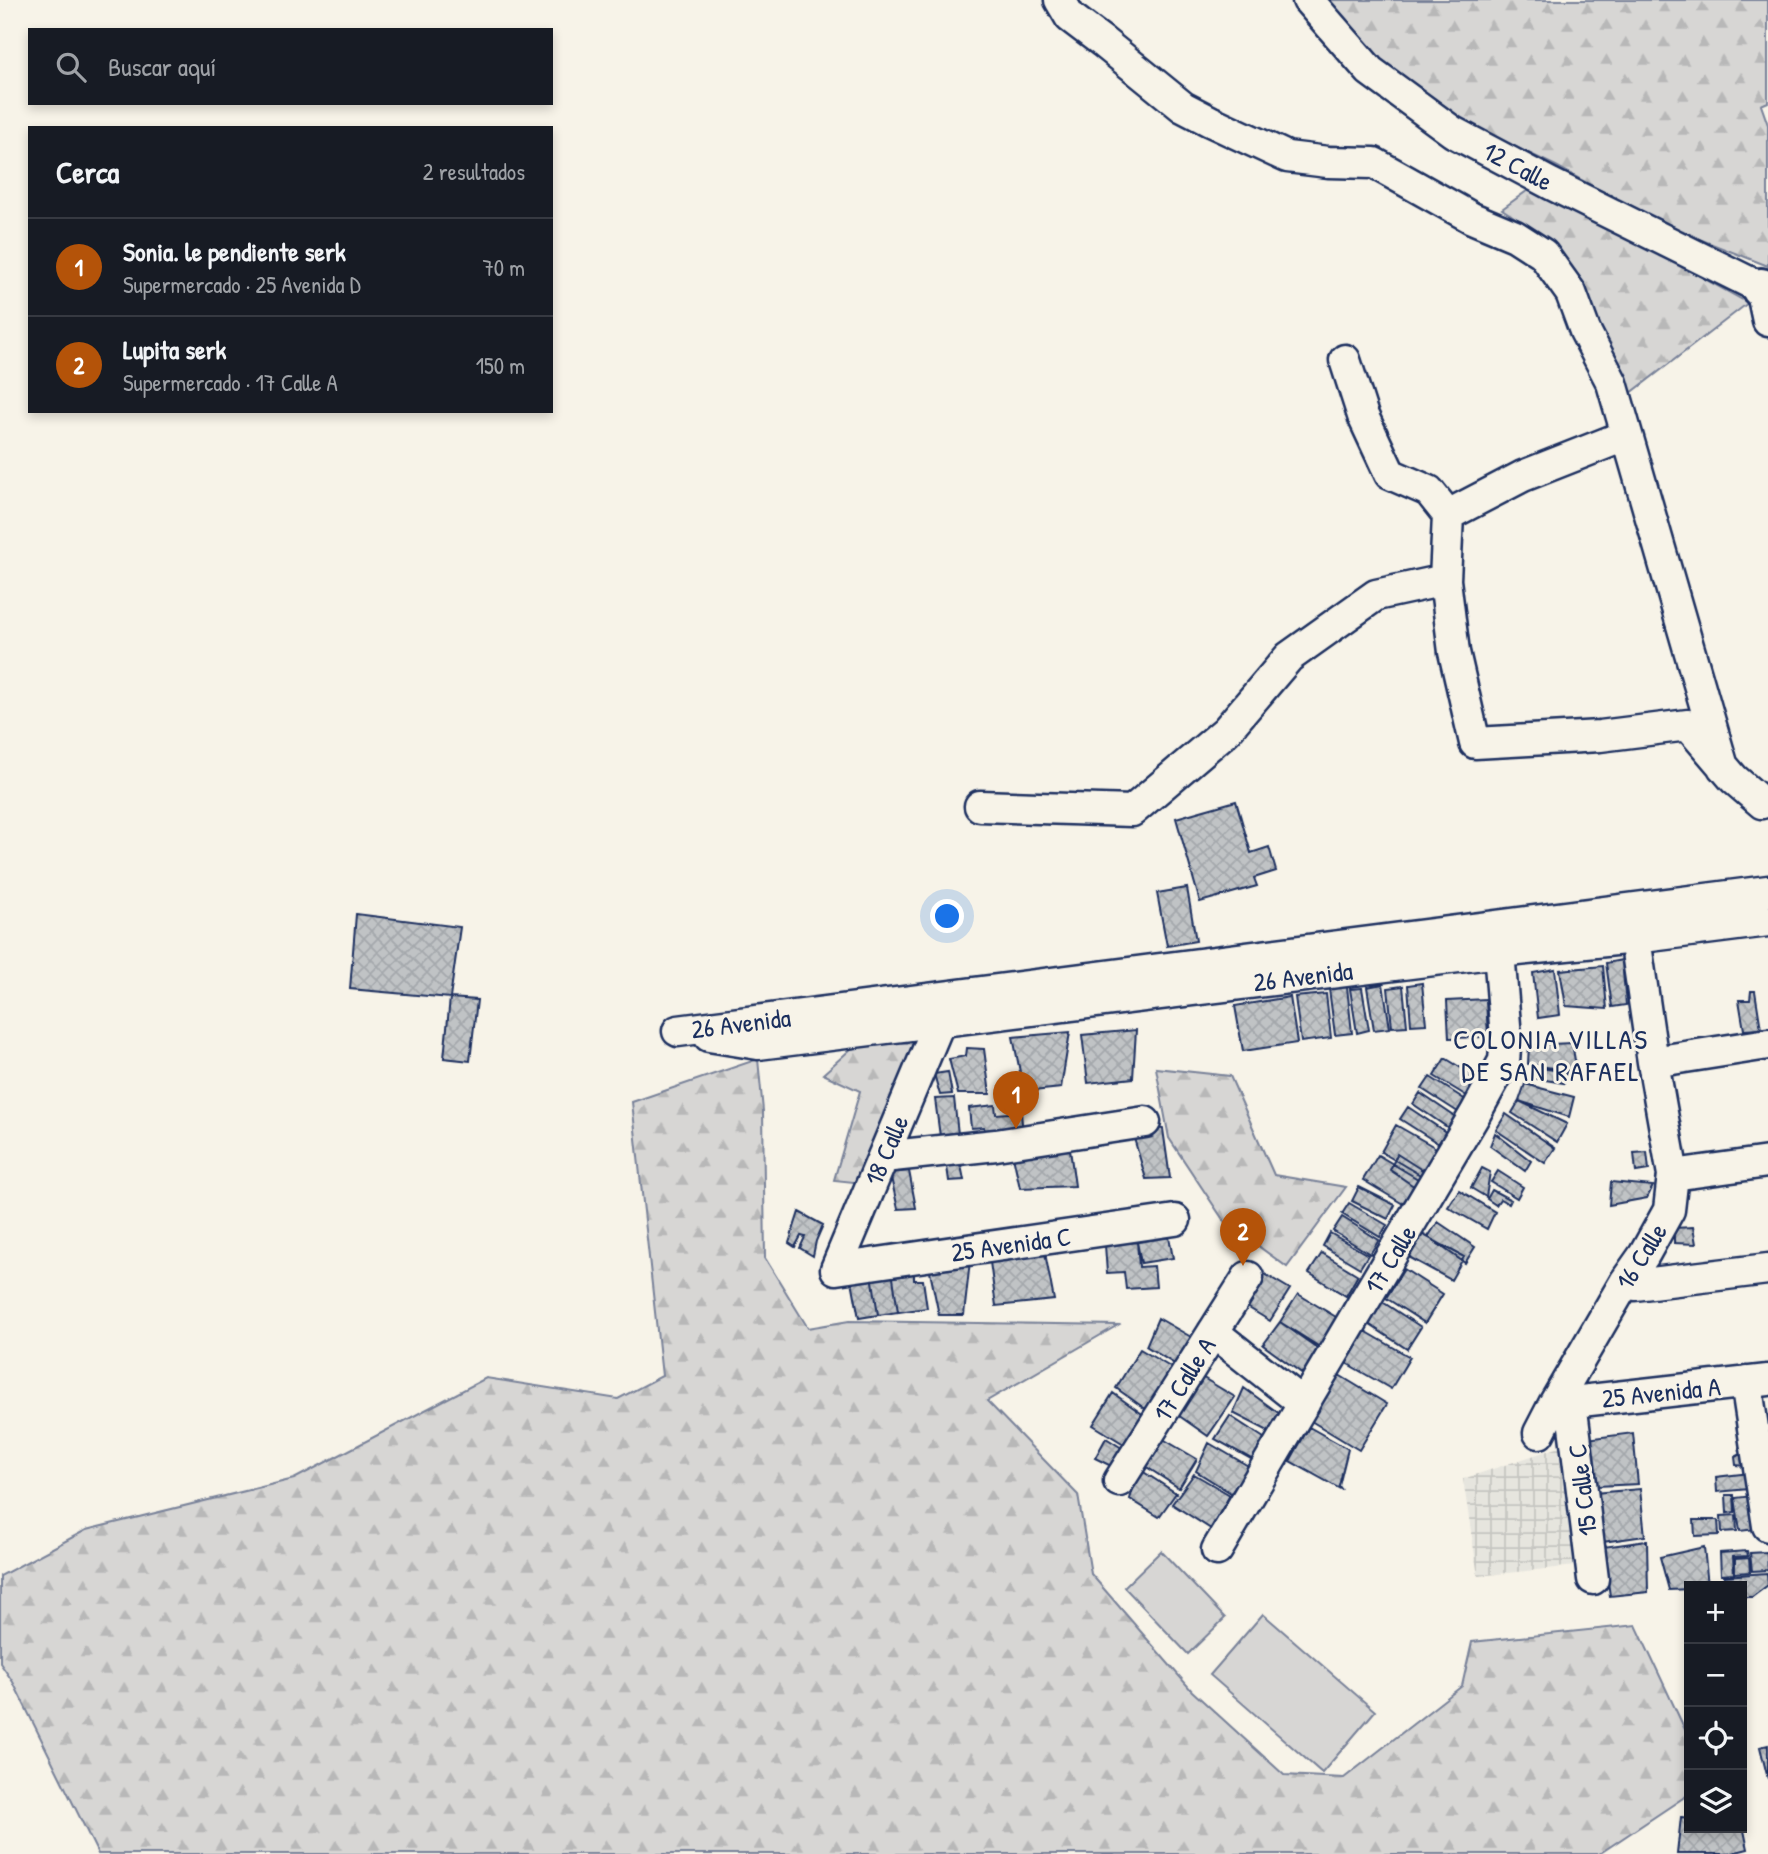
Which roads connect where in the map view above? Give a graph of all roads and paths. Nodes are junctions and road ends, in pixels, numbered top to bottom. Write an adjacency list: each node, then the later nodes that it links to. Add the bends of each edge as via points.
1 (1060, 0): 5 (street, via 1070,17 1201,117 1287,158 1374,163 1543,254 1571,293 1612,383)
2 (1308, 0): 3 (street, 12 Calle, via 1370,71 1453,132)
3 (1766, 298)
4 (1345, 360): 6 (street, via 1363,416 1390,474 1429,491)
5 (1627, 435): 6 (street, via 1523,476); 8 (street)
6 (1448, 514): 7 (street)
7 (1444, 580): 8 (street, via 1454,652 1475,743 1600,736 1688,725); 10 (street, via 1376,595 1289,657 1226,731 1132,811)
8 (1723, 767): 9 (street, via 1762,803)
9 (1768, 801)
10 (979, 806)
11 (1768, 891): 15 (street, 26 Avenida, via 678,1031 758,1044)
12 (1768, 920): 13 (street, 26 Avenida)
13 (1635, 938): 14 (street, 26 Avenida); 17 (street, 16 Calle)
14 (1499, 952): 15 (street, 26 Avenida); 30 (street, 17 Calle, via 1504,1061)
15 (940, 1021): 19 (street, 18 Calle)
16 (1768, 1045): 17 (street)
17 (1653, 1062): 21 (street, 16 Calle)
18 (1145, 1122): 19 (street)
19 (883, 1157): 23 (street, 18 Calle, via 836,1269)
20 (1768, 1162): 21 (street)
21 (1672, 1175): 26 (street, 16 Calle, via 1669,1210)
22 (1175, 1220): 23 (street, 25 Avenida C)
23 (847, 1268)
24 (1768, 1269): 26 (street, via 1636,1285)
25 (1248, 1277): 27 (street, 17 Calle A)
26 (1625, 1282): 29 (street, 16 Calle)
27 (1213, 1332): 30 (street); 32 (street, 17 Calle A)
28 (1757, 1381): 29 (street, 25 Avenida A); 33 (street)
29 (1563, 1403): 31 (street, 16 Calle); 35 (street, 15 Calle C)
30 (1304, 1404): 34 (street, 17 Calle)
31 (1539, 1433)
32 (1119, 1481)
33 (1768, 1525)
34 (1217, 1550)
35 (1593, 1579)

